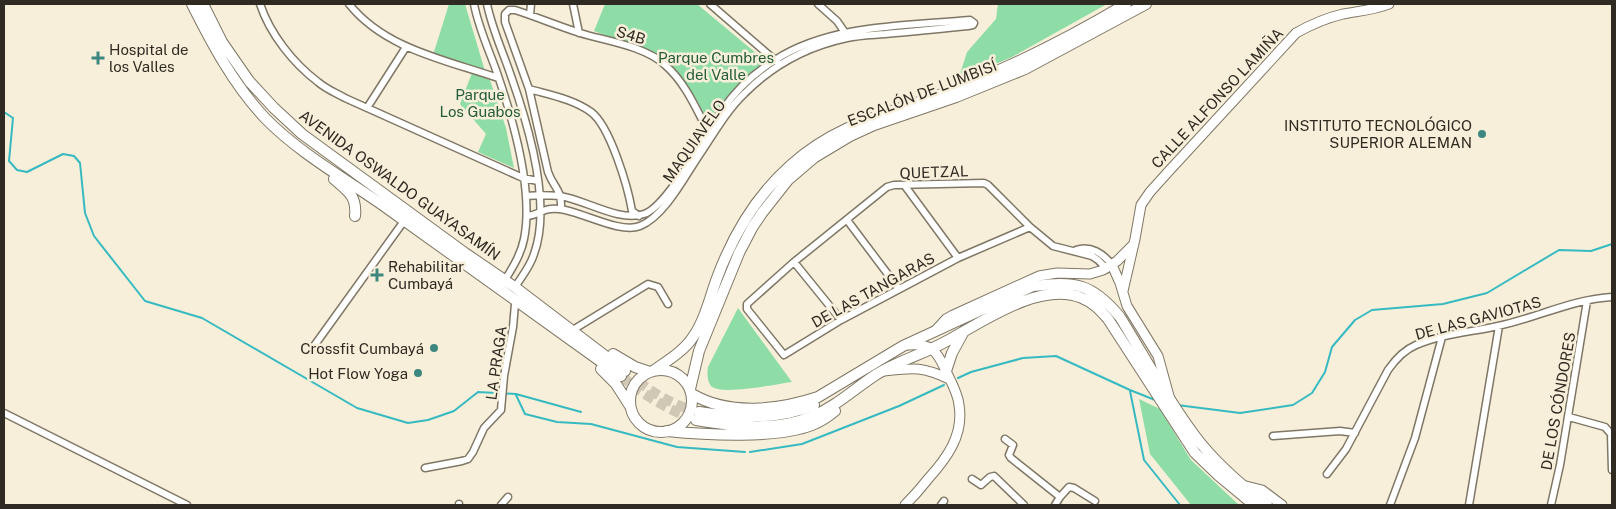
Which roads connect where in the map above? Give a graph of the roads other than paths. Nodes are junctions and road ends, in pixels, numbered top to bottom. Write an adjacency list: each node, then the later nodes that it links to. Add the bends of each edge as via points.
1 (192, 4): 23 (main road, AVENIDA OSWALDO GUAYASAMÍN, via 214,47 253,104)
2 (203, 4): 44 (main road, AVENIDA OSWALDO GUAYASAMÍN, via 222,42 249,81 302,134)
3 (260, 4): 21 (street, via 271,29 288,53 318,82)
4 (349, 4): 17 (street, via 379,32)
5 (474, 4): 19 (street)
6 (487, 4): 25 (street, via 522,110)
7 (531, 4): 14 (street)
8 (572, 4): 15 (street)
9 (710, 4): 18 (street)
10 (818, 4): 16 (street)
11 (1126, 4): 63 (main road, ESCALÓN DE LUMBISÍ, via 1020,60 946,92 855,124 806,152 773,182 743,223 728,250 693,338)
12 (1146, 4): 67 (main road, ESCALÓN DE LUMBISÍ, via 1025,68 956,98 874,125 815,157 788,180 752,228 699,351)
13 (1389, 4): 40 (street, CALLE ALFONSO LAMIÑA, via 1323,19 1296,33 1150,192 1139,210)
14 (530, 15): 15 (street, S4B); 20 (street, S4B, via 512,10 504,14)
15 (579, 32): 22 (street, S4B, via 657,58 684,88)
16 (847, 35): 16 (street, MAQUIAVELO, via 968,26 974,22 968,20); 18 (street, MAQUIAVELO)
17 (406, 47): 19 (street); 21 (street)
18 (777, 62): 22 (street, MAQUIAVELO, via 745,92)
19 (498, 78): 24 (street, via 514,126)
20 (529, 89): 29 (street, via 548,172); 32 (street, via 577,104 603,124 612,142)
21 (368, 108): 24 (street)
22 (710, 135): 32 (street, MAQUIAVELO, via 659,204 651,211); 37 (street, MAQUIAVELO, via 662,209)
23 (318, 162): 33 (main road, via 350,192 356,207); 36 (main road, AVENIDA OSWALDO GUAYASAMÍN)
24 (524, 178): 25 (street); 28 (street)
25 (538, 181): 27 (street)
26 (905, 186): 35 (street, QUETZAL, via 887,187); 39 (street, QUETZAL, via 984,183); 41 (street)
27 (539, 195): 28 (street); 29 (street); 31 (street)
28 (526, 196): 34 (street)
29 (561, 196): 30 (street); 32 (street)
30 (561, 209): 31 (street); 38 (street)
31 (540, 211): 34 (street); 45 (street, via 535,254)
32 (633, 214): 37 (street); 38 (street)
33 (355, 216)
34 (527, 216): 44 (street, via 520,253)
35 (847, 220): 42 (street, QUETZAL); 47 (street)
36 (404, 221): 46 (main road, AVENIDA OSWALDO GUAYASAMÍN); 60 (street)
37 (640, 226): 38 (street)
38 (628, 227)
39 (1030, 227): 41 (street, DE LAS TANGARAS); 43 (street, QUETZAL, via 1060,249 1090,249 1104,256)
40 (1134, 244): 43 (street); 48 (street, CALLE ALFONSO LAMIÑA)
41 (958, 258): 47 (street, DE LAS TANGARAS)
42 (794, 262): 53 (street, QUETZAL, via 748,304); 54 (street)
43 (1109, 267): 48 (street); 58 (street, via 1090,274 1039,276 958,313)
44 (505, 280): 45 (main road, AVENIDA OSWALDO GUAYASAMÍN)
45 (515, 287): 46 (main road, AVENIDA OSWALDO GUAYASAMÍN, via 623,374); 56 (main road, AVENIDA OSWALDO GUAYASAMÍN)
46 (498, 289): 51 (main road, AVENIDA OSWALDO GUAYASAMÍN)
47 (898, 289): 54 (street, DE LAS TANGARAS)
48 (1123, 291): 69 (street, via 1127,306 1158,356)
49 (1612, 297): 50 (street, DE LAS GAVIOTAS)
50 (1587, 301): 55 (street, DE LAS GAVIOTAS); 72 (street, DE LOS CÓNDORES)
51 (516, 304): 70 (main road, AVENIDA OSWALDO GUAYASAMÍN, via 536,323 606,374); 77 (street, LA PRAGA, via 501,410 484,428 468,459)
52 (668, 304): 56 (street, via 658,287 648,284)
53 (747, 309): 54 (street, DE LAS TANGARAS, via 784,355)
54 (842, 320)
55 (1499, 326): 59 (street, DE LAS GAVIOTAS); 94 (street)
56 (576, 328): 63 (main road, AVENIDA OSWALDO GUAYASAMÍN, via 618,358)
57 (964, 331): 62 (main road); 65 (main road, via 952,353); 69 (main road, via 1036,297 1069,294 1083,298 1108,319)
58 (934, 332): 61 (main road); 69 (main road, via 1033,286 1083,286 1106,300 1120,317)
59 (1442, 337): 74 (street, DE LAS GAVIOTAS, via 1414,346 1396,360); 93 (street, via 1415,438)
60 (314, 346)
61 (902, 346): 62 (street, via 919,344); 66 (main road)
62 (932, 348): 64 (main road); 65 (street)
63 (652, 372): 67 (main road, via 671,371 685,381); 70 (main road, via 642,376 632,390)
64 (881, 372): 65 (street, via 909,368); 68 (main road)
65 (948, 377): 87 (street, via 959,403 958,436 944,460)
66 (843, 383): 67 (main road, via 818,397 776,407 722,406 703,400); 68 (main road, via 818,403 789,413 757,417 697,416 731,426 790,423 811,417)
67 (691, 391): 73 (main road, via 690,413 684,422)
68 (852, 394): 73 (main road, via 834,412 814,425 792,430 715,434)
69 (1169, 402): 81 (main road, via 1218,463); 90 (main road, via 1195,453)
70 (631, 408): 73 (main road, via 644,427)
71 (4, 413): 85 (street)
72 (1569, 417): 78 (street, via 1608,430); 95 (street, DE LOS CÓNDORES)
73 (667, 431)
74 (1355, 433): 75 (street, via 1340,431); 79 (street, DE LAS GAVIOTAS)
75 (1273, 436)
76 (1005, 439): 83 (street, via 1013,445 1011,458)
77 (425, 468)
78 (1612, 470)
79 (1327, 474)
80 (972, 479): 88 (street, via 981,485 994,476)
81 (1242, 485): 91 (main road); 92 (street, via 1262,490)
82 (508, 497): 86 (street)
83 (1060, 497): 84 (street, via 1069,487); 89 (street)
84 (1095, 501)
85 (187, 505)
86 (501, 505)
87 (905, 505)
88 (1024, 505)
89 (1055, 505)
90 (1254, 505)
91 (1267, 505)
92 (1282, 505)
93 (1390, 505)
94 (1469, 505)
95 (1551, 505)

